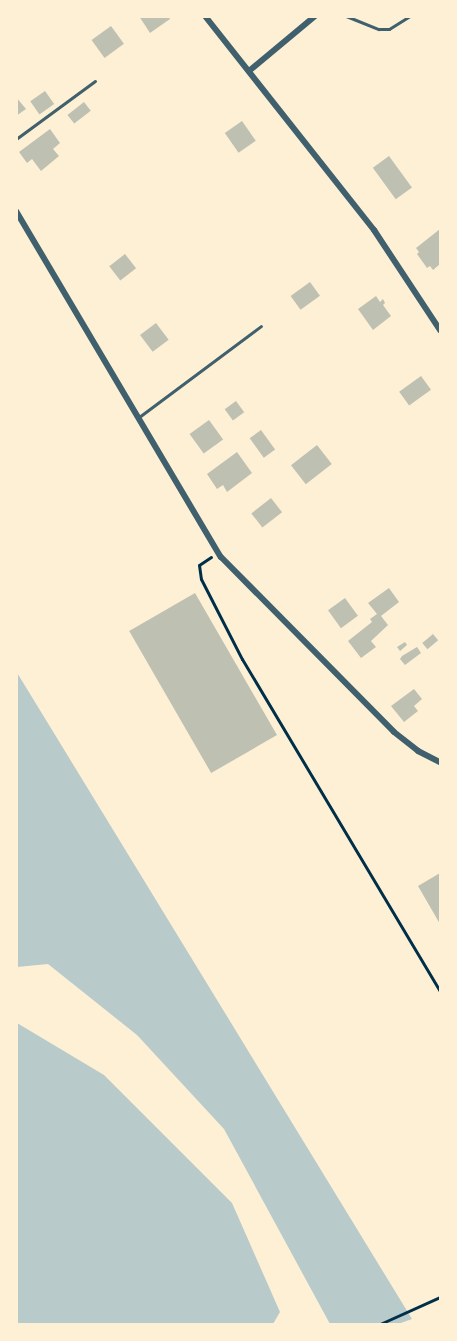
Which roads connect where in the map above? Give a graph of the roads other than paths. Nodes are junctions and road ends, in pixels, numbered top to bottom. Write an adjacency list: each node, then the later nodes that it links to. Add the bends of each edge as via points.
1 (205, 16): 5 (street)
2 (315, 16): 5 (street)
3 (346, 16): 4 (lane, via 379,29 389,29)
4 (410, 16)
5 (249, 71): 10 (street, via 374,230)
6 (95, 81): 7 (lane)
7 (16, 139)
8 (16, 211): 11 (street)
9 (261, 326): 11 (lane)
10 (441, 330)
11 (138, 418): 12 (street, via 232,571 394,732 418,751)
12 (441, 762)

